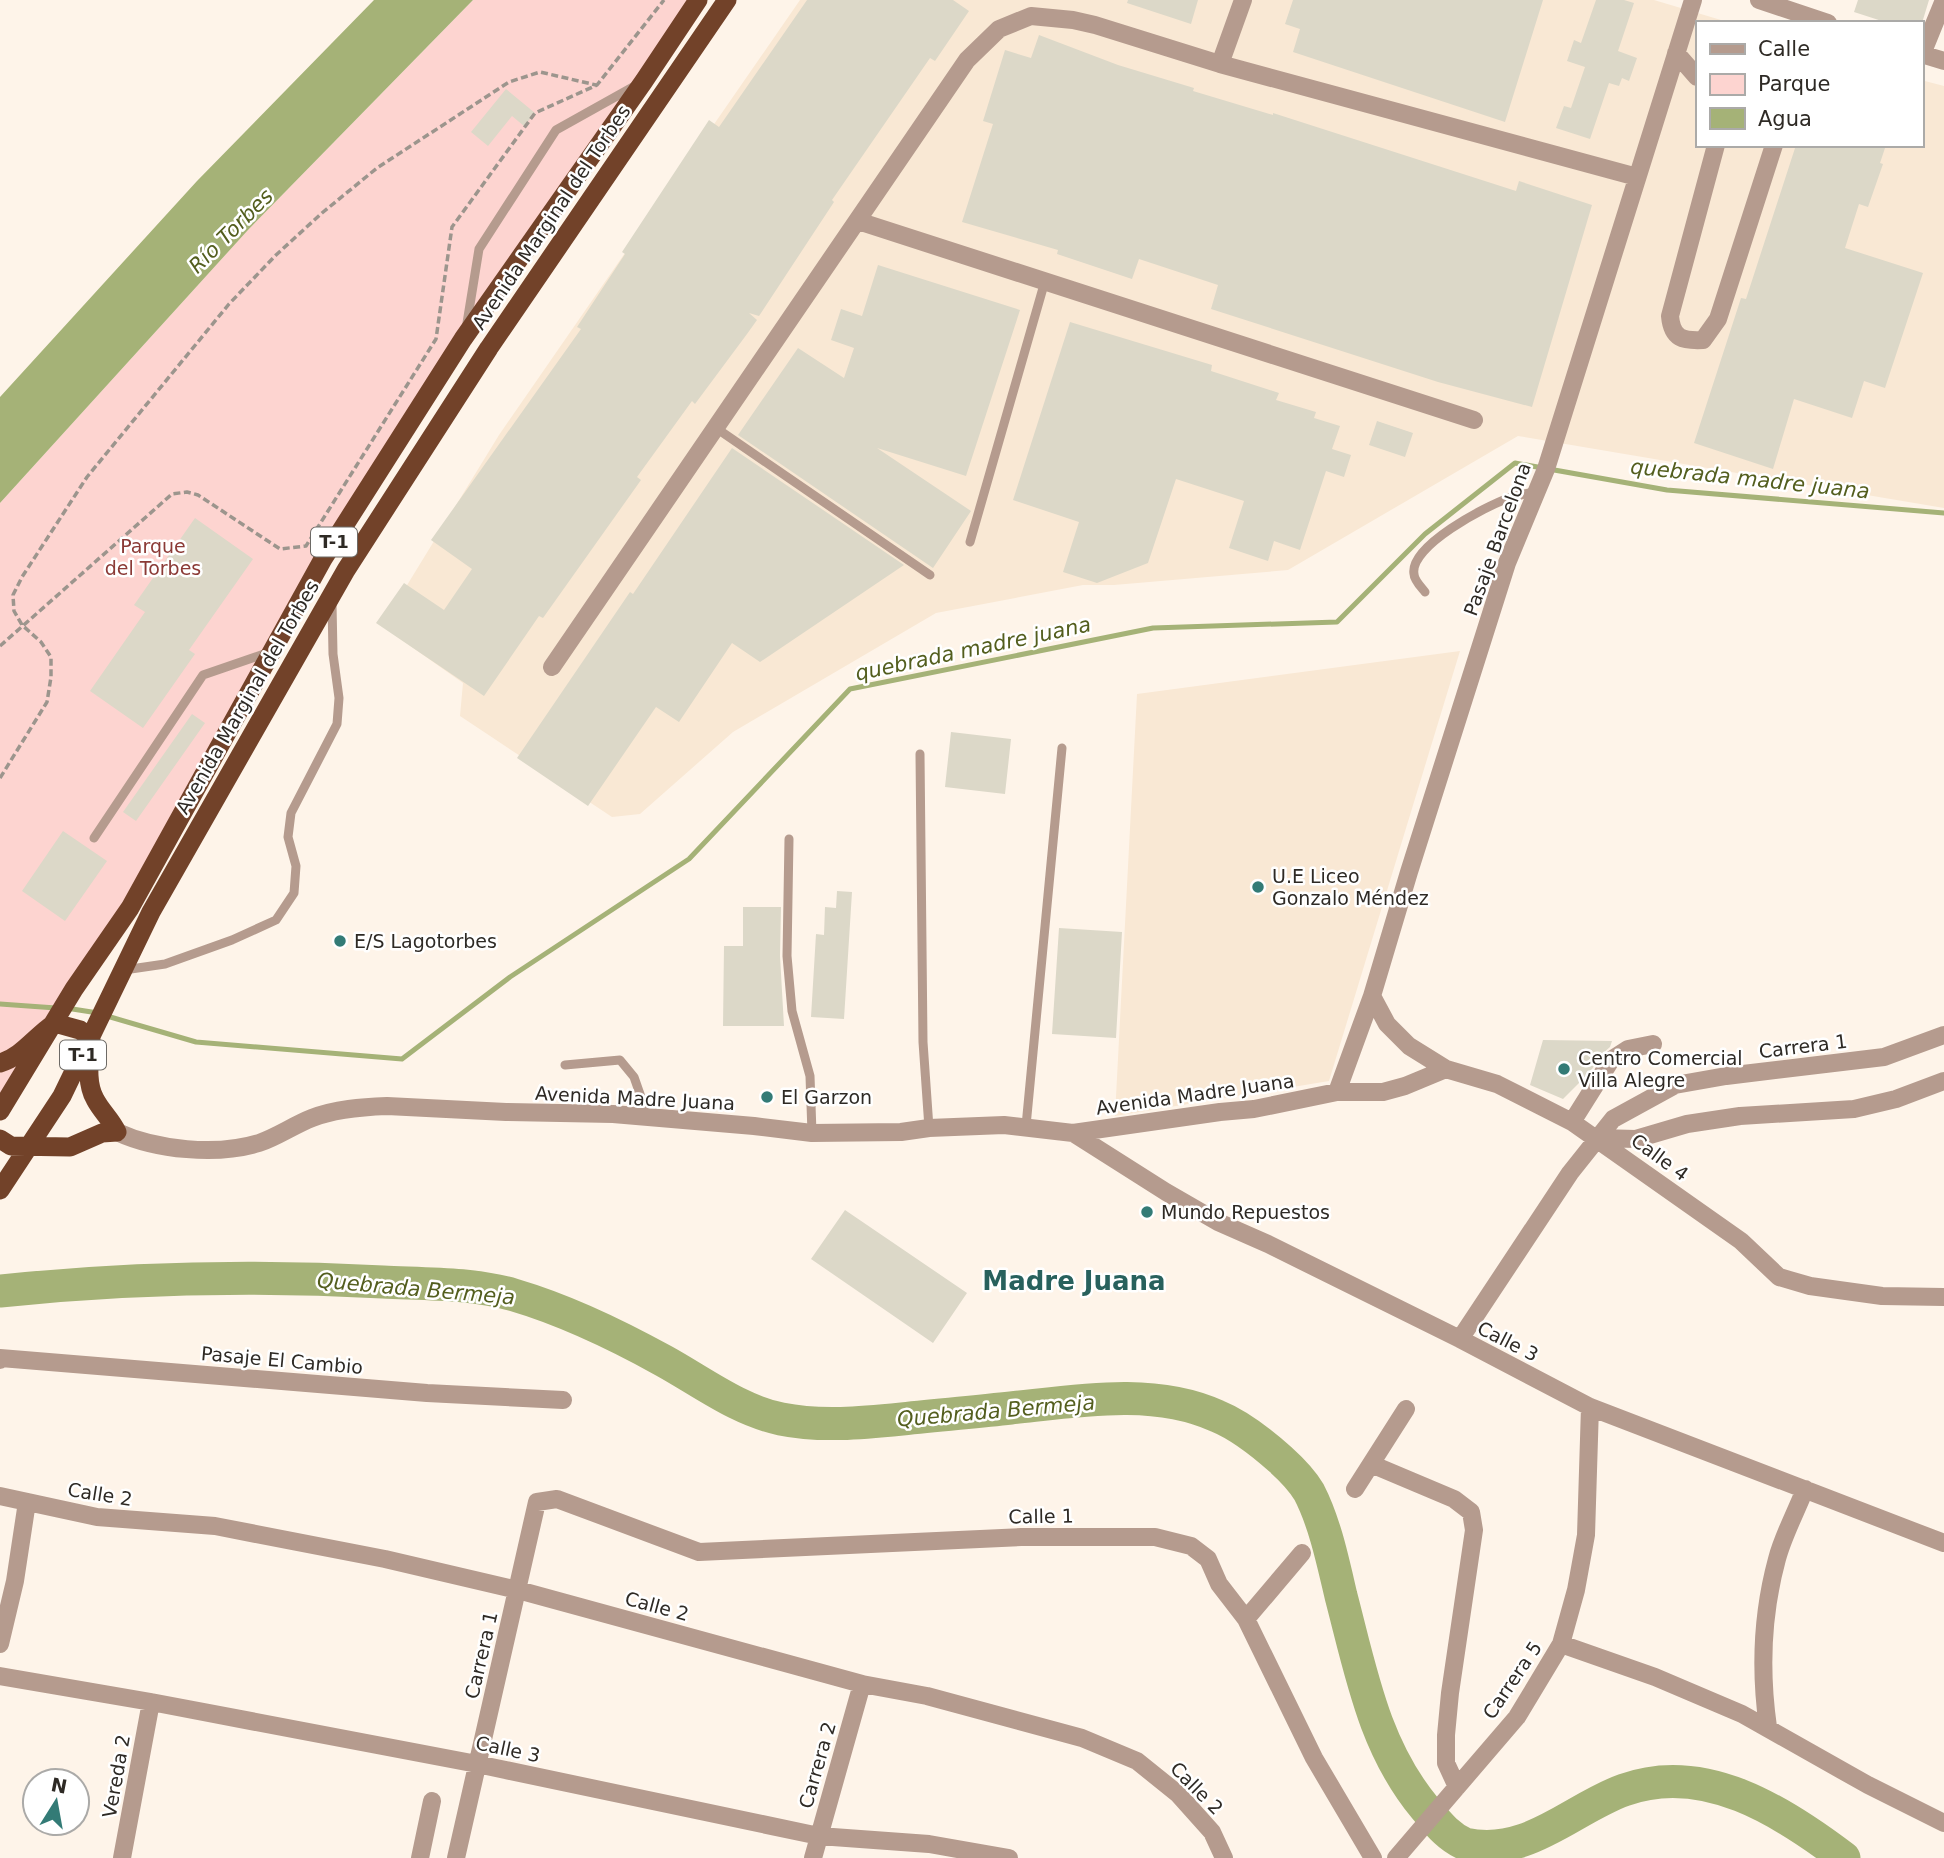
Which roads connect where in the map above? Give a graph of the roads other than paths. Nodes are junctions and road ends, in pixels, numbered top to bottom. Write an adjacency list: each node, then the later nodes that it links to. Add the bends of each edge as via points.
1 (698, 0): 14 (highway, Avenida Marginal del Torbes / T-1)
2 (727, 0): 27 (highway, Avenida Marginal del Torbes / T-1, via 489,348)
3 (1243, 0): 12 (street)
4 (1693, 0): 9 (street, Pasaje Barcelona)
5 (1759, 0): 7 (street)
6 (1944, 0): 8 (street)
7 (1822, 21)
8 (1923, 52)
9 (1676, 53): 13 (street); 17 (street, Pasaje Barcelona)
10 (1923, 54): 11 (street)
11 (1944, 61)
12 (1220, 64): 17 (street); 18 (street, via 1073,20 1031,16 999,29 967,60)
13 (1696, 76)
14 (644, 81): 20 (highway, Avenida Marginal del Torbes / T-1); 20 (lane, via 556,130 479,249)
15 (1715, 147): 16 (street, via 1670,316 1676,334 1686,341 1703,340 1718,319)
16 (1773, 147)
17 (1637, 177): 23 (street, Pasaje Barcelona)
18 (858, 221): 19 (street); 22 (street)
19 (1045, 281): 21 (street); 24 (lane)
20 (463, 339): 28 (highway, Avenida Marginal del Torbes / T-1, via 323,559)
21 (1474, 420)
22 (716, 428): 25 (lane); 29 (street)
23 (1536, 491): 26 (lane, via 1479,512 1426,547 1414,565 1413,576); 35 (street, Pasaje Barcelona, via 1507,563)
24 (970, 542)
25 (930, 575)
26 (1425, 592)
27 (332, 594): 34 (highway, Avenida Marginal del Torbes / T-1, via 157,900); 34 (lane, via 337,724 291,813 288,837 296,866 294,893 276,920 232,940 165,964)
28 (270, 652): 32 (lane, via 203,675); 36 (highway, Avenida Marginal del Torbes / T-1, via 130,908)
29 (552, 667)
30 (1062, 748): 48 (lane)
31 (920, 754): 49 (lane, via 923,1042)
32 (94, 838)
33 (789, 839): 51 (lane, via 787,956 792,1011 810,1076)
34 (122, 971): 38 (highway, Avenida Marginal del Torbes / T-1)
35 (1372, 996): 42 (street, Calle 4, via 1387,1024 1409,1046); 44 (street, Pasaje Barcelona)
36 (55, 1023): 38 (highway); 40 (highway, via 15,1057); 45 (highway, Avenida Marginal del Torbes / T-1)
37 (1944, 1035): 53 (street, Carrera 1, via 1884,1057 1675,1085 1613,1119)
38 (92, 1038): 50 (highway, via 89,1077 94,1098); 55 (highway, Avenida Marginal del Torbes / T-1)
39 (1653, 1044): 47 (street, via 1628,1049 1611,1060)
40 (0, 1063)
41 (565, 1065): 46 (lane, via 620,1060 634,1077)
42 (1446, 1069): 44 (street, Avenida Madre Juana, via 1383,1092); 47 (street, Calle 4, via 1497,1084)
43 (1944, 1081): 53 (street, via 1854,1109 1740,1116 1687,1124 1636,1139)
44 (1337, 1092): 52 (street, Avenida Madre Juana, via 1254,1109)
45 (0, 1111)
46 (649, 1116): 50 (street, Avenida Madre Juana, via 368,1107 314,1117 258,1143 192,1149 138,1142); 51 (street, Avenida Madre Juana)
47 (1572, 1122): 53 (street, Calle 4)
48 (1026, 1126): 49 (street, Avenida Madre Juana); 52 (street, Avenida Madre Juana)
49 (929, 1128): 51 (street, Avenida Madre Juana)
50 (117, 1132): 55 (highway, via 102,1133 70,1147)
51 (812, 1133)
52 (1073, 1133): 58 (street, Calle 3, via 1218,1222)
53 (1598, 1138): 57 (street, Calle 4, via 1741,1241 1779,1277 1882,1296); 58 (street, Carrera 1)
54 (0, 1139): 55 (highway, via 11,1146)
55 (31, 1146): 56 (highway, Avenida Marginal del Torbes / T-1)
56 (0, 1190)
57 (1944, 1297)
58 (1460, 1339): 61 (street, Calle 3)
59 (0, 1360): 60 (street, Pasaje El Cambio)
60 (563, 1400)
61 (1590, 1407): 65 (street, Calle 3); 74 (street, Carrera 5, via 1586,1535)
62 (1406, 1409): 63 (street)
63 (1371, 1464): 64 (street); 80 (street, via 1454,1499 1471,1512 1474,1530 1446,1735 1446,1763)
64 (1355, 1489)
65 (1805, 1489): 69 (street, Calle 3); 78 (street, via 1777,1559 1763,1636)
66 (0, 1496): 68 (street, Calle 2)
67 (537, 1502): 71 (street, Carrera 1); 72 (street, Calle 1, via 558,1499 699,1552 1021,1537 1155,1537 1191,1546 1208,1559 1219,1584)
68 (27, 1503): 71 (street, Calle 2, via 97,1517 215,1526); 73 (street)
69 (1944, 1543)
70 (1301, 1553): 72 (street)
71 (518, 1590): 76 (street, Calle 2); 79 (street, Carrera 1)
72 (1245, 1619): 90 (street, Calle 1, via 1314,1758)
73 (0, 1644)
74 (1561, 1644): 78 (street, via 1655,1677); 80 (street, Carrera 5, via 1517,1717)
75 (0, 1676): 77 (street, Calle 3)
76 (862, 1684): 83 (street, Carrera 2); 89 (street, Calle 2, via 927,1696 1082,1738 1137,1761 1178,1794 1212,1832)
77 (151, 1702): 79 (street, Calle 3); 84 (street, Vereda 2)
78 (1768, 1727): 82 (street)
79 (477, 1764): 83 (street, Calle 3); 86 (street, Carrera 1)
80 (1457, 1787): 91 (street, Carrera 5)
81 (432, 1801): 85 (street)
82 (1944, 1823)
83 (819, 1836): 87 (street, Carrera 2); 88 (street, Calle 3, via 929,1844)
84 (122, 1858)
85 (420, 1858)
86 (456, 1858)
87 (813, 1858)
88 (1009, 1858)
89 (1224, 1858)
90 (1373, 1858)
91 (1396, 1858)

